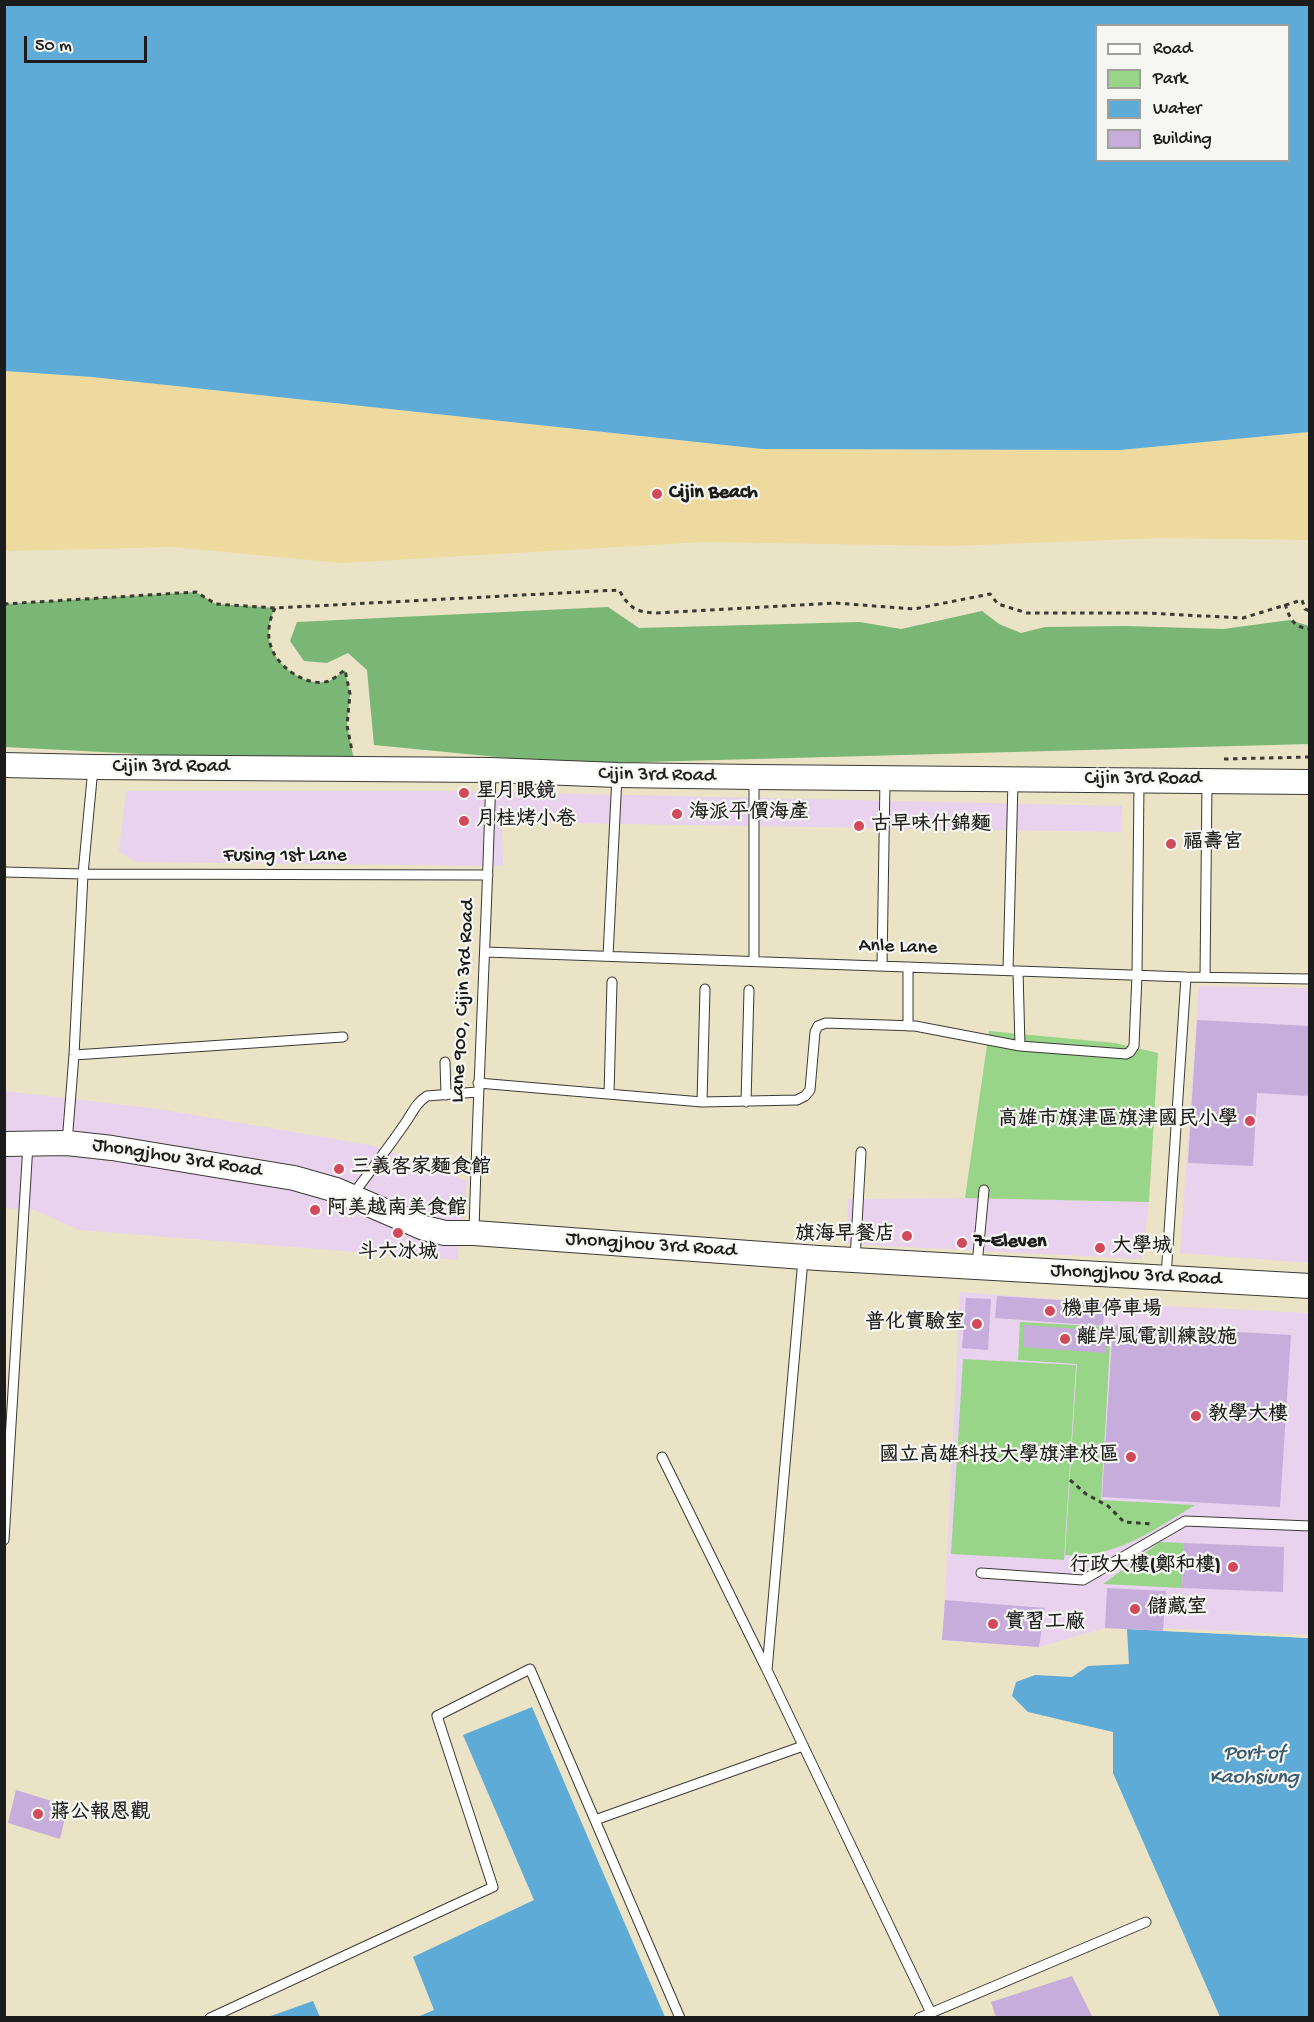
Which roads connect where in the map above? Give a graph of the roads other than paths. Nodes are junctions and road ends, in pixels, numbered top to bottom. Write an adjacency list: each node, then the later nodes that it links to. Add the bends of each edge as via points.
1 (4, 765): 2 (street, Cijin 3rd Road)
2 (93, 767): 3 (street, Cijin 3rd Road); 12 (lane)
3 (491, 770): 4 (street, Cijin 3rd Road); 13 (lane, Lane 900, Cijin 3rd Road)
4 (617, 775): 5 (street, Cijin 3rd Road); 15 (lane)
5 (754, 777): 6 (street, Cijin 3rd Road); 16 (lane)
6 (885, 778): 7 (street, Cijin 3rd Road); 17 (lane)
7 (1013, 779): 8 (street, Cijin 3rd Road); 19 (lane)
8 (1139, 780): 9 (street, Cijin 3rd Road); 21 (lane)
9 (1207, 781): 10 (street, Cijin 3rd Road); 23 (lane)
10 (1310, 782)
11 (4, 872): 12 (lane, Fusing 1st Lane)
12 (83, 874): 13 (lane, Fusing 1st Lane); 31 (lane)
13 (488, 875): 14 (lane, Lane 900, Cijin 3rd Road)
14 (486, 952): 15 (lane, Anle Lane); 33 (lane, Lane 900, Cijin 3rd Road)
15 (608, 957): 16 (lane, Anle Lane)
16 (754, 961): 17 (lane, Anle Lane)
17 (882, 966): 18 (lane, Anle Lane)
18 (908, 967): 19 (lane, Anle Lane); 28 (lane)
19 (1008, 970): 20 (lane, Anle Lane)
20 (1018, 971): 21 (lane, Anle Lane); 30 (lane)
21 (1137, 975): 22 (lane, Anle Lane); 30 (lane, via 1134,1046 1130,1052)
22 (1186, 977): 23 (lane, Anle Lane); 47 (lane)
23 (1205, 977): 24 (lane, Anle Lane)
24 (1310, 979)
25 (612, 982): 34 (lane)
26 (705, 989): 36 (lane)
27 (749, 990): 37 (lane)
28 (908, 1026): 30 (lane); 37 (lane, via 819,1026 815,1032 810,1090 805,1096 797,1100)
29 (343, 1037): 31 (lane)
30 (1020, 1046)
31 (74, 1054): 38 (lane)
32 (445, 1062): 35 (lane)
33 (478, 1087): 34 (lane); 35 (lane); 43 (lane, Lane 900, Cijin 3rd Road)
34 (609, 1094): 36 (lane)
35 (446, 1095): 42 (lane, via 427,1096 417,1103)
36 (702, 1102): 37 (lane)
37 (746, 1102)
38 (67, 1143): 39 (street, Jhongjhou 3rd Road); 42 (street, Jhongjhou 3rd Road, via 294,1178)
39 (16, 1144): 51 (lane)
40 (861, 1152): 45 (lane)
41 (984, 1190): 46 (lane)
42 (352, 1196): 43 (street, Jhongjhou 3rd Road, via 423,1228)
43 (474, 1233): 44 (street, Jhongjhou 3rd Road)
44 (803, 1257): 45 (street, Jhongjhou 3rd Road); 53 (lane)
45 (855, 1260): 46 (street, Jhongjhou 3rd Road)
46 (977, 1267): 47 (street, Jhongjhou 3rd Road)
47 (1166, 1277): 48 (street, Jhongjhou 3rd Road)
48 (1310, 1286)
49 (662, 1457): 53 (lane)
50 (1310, 1526): 52 (lane, via 1185,1521 1083,1580)
51 (4, 1540)
52 (981, 1573)
53 (767, 1670): 54 (lane)
54 (803, 1746): 55 (lane); 57 (lane)
55 (595, 1820): 58 (lane, via 530,1669 437,1716 493,1887); 59 (lane)
56 (1146, 1922): 57 (lane)
57 (931, 2013): 60 (lane)
58 (210, 2018)
59 (680, 2018)
60 (919, 2018)

